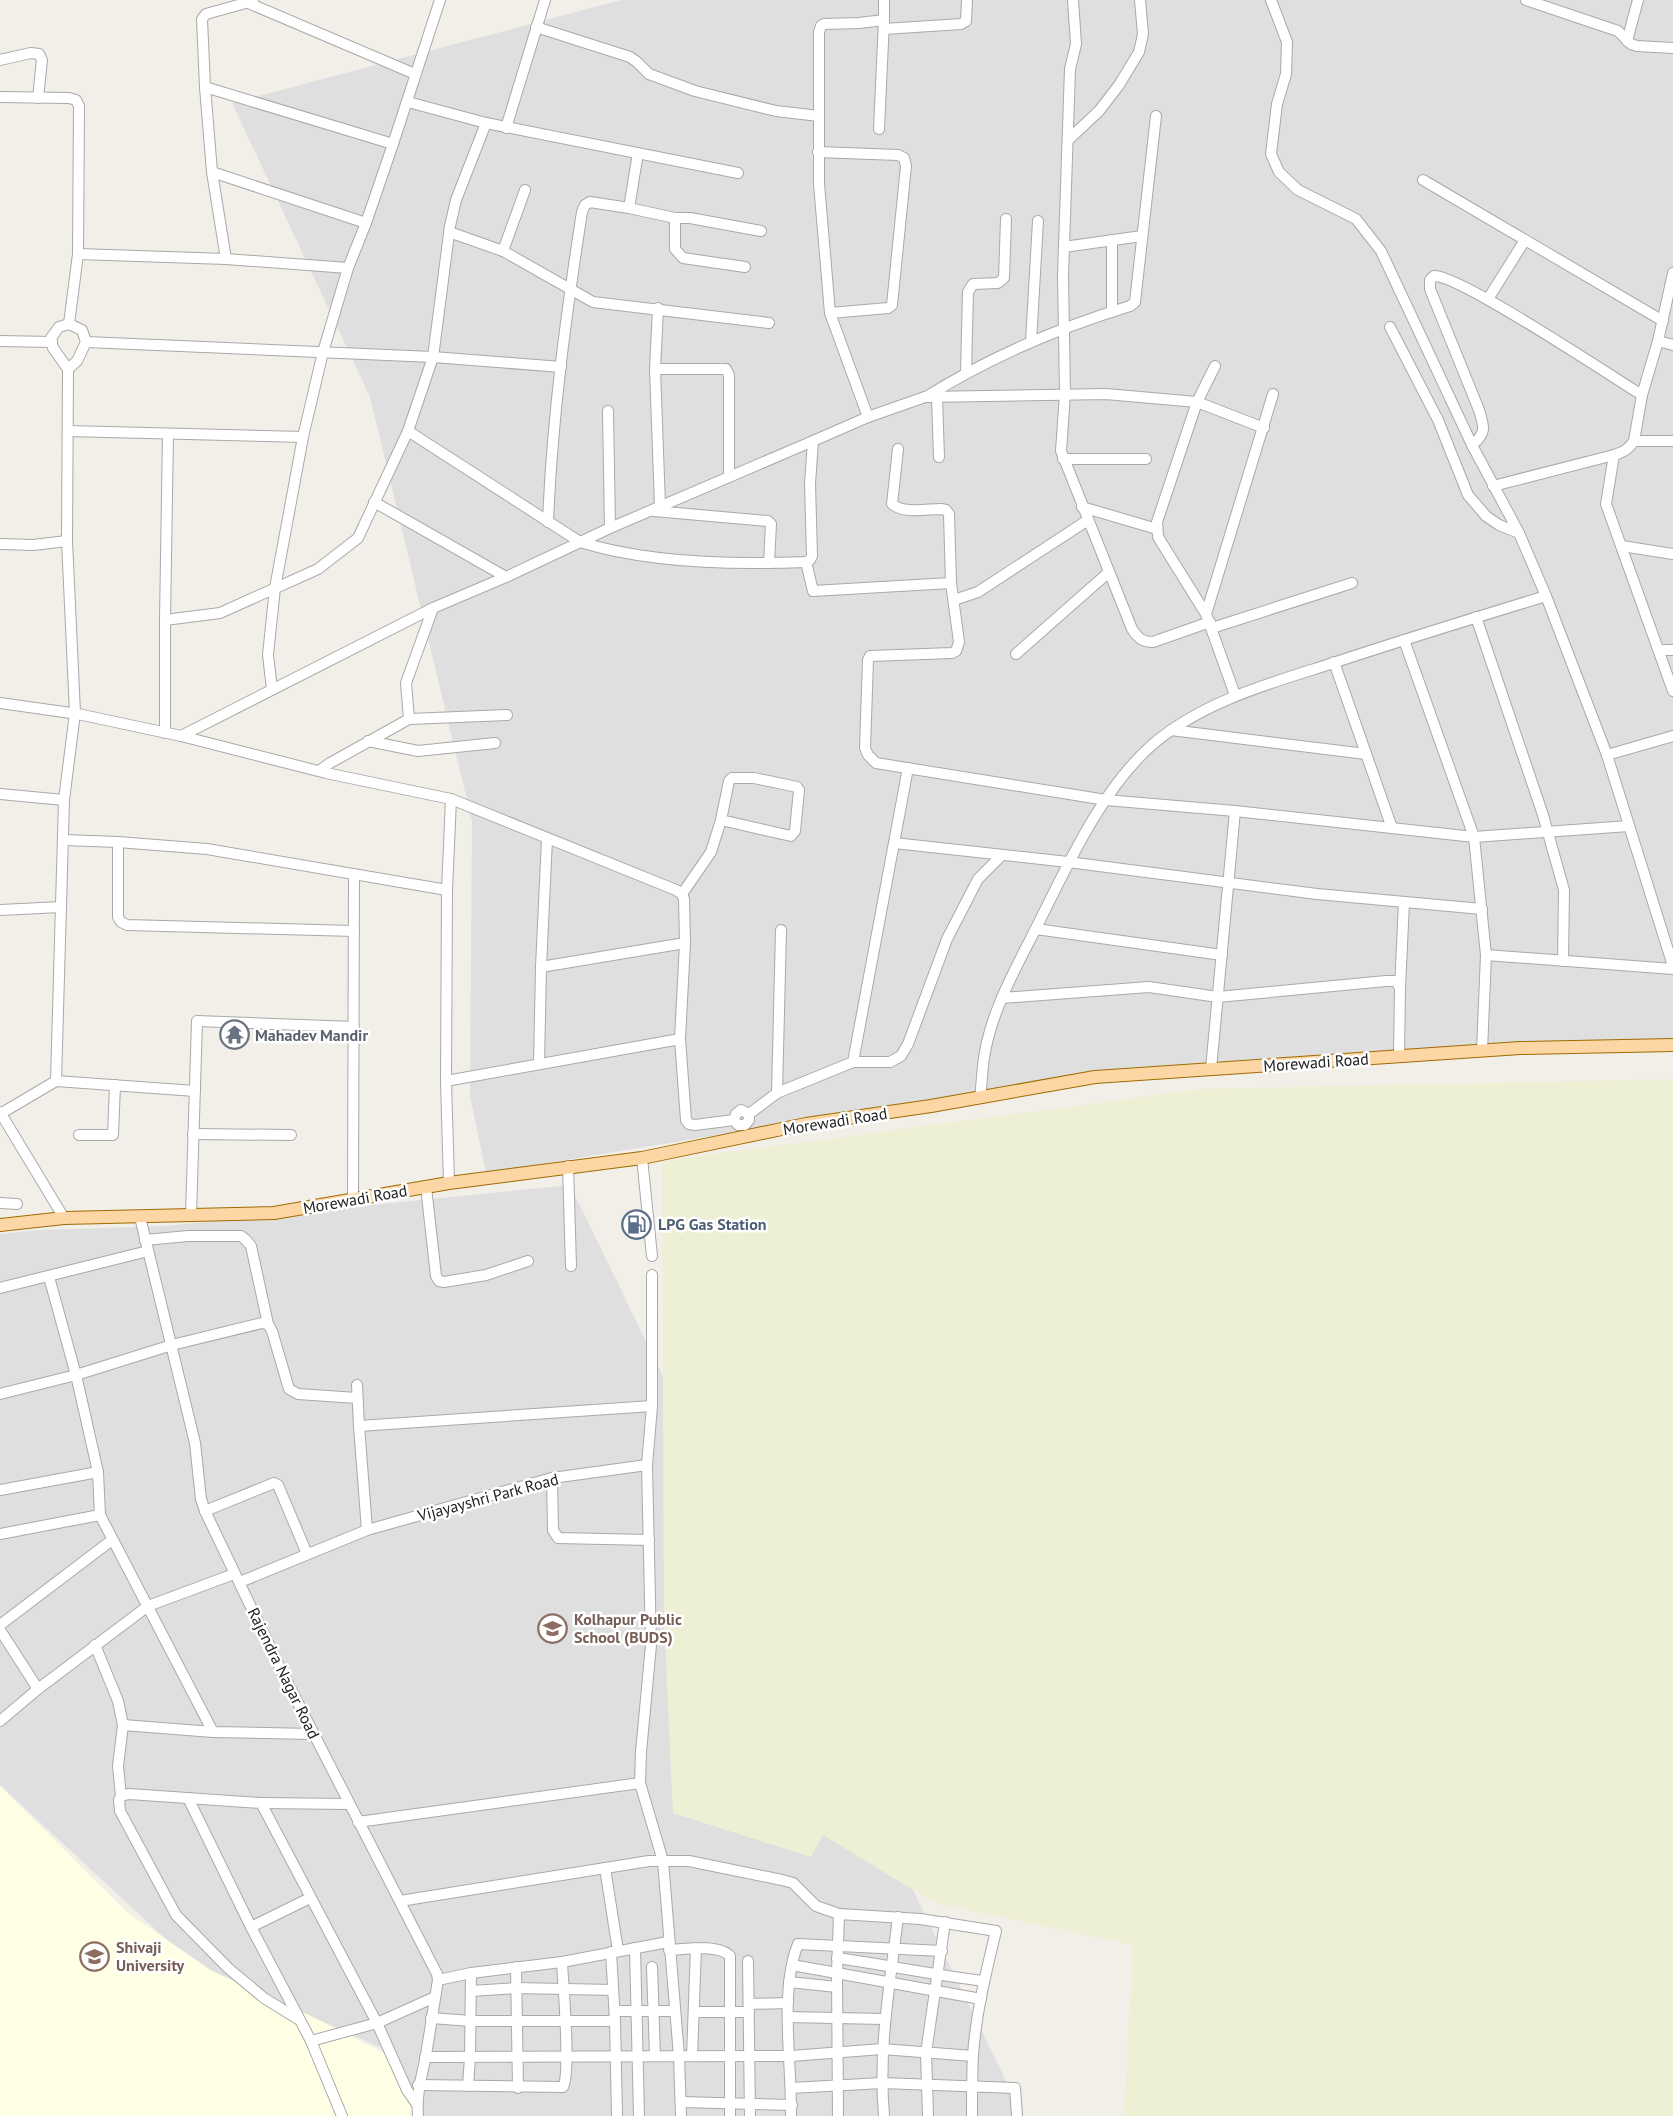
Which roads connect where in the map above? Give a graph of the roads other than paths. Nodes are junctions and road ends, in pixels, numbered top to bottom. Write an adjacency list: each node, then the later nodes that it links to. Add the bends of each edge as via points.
1 (258, 0): 11 (street)
2 (440, 0): 17 (street)
3 (545, 0): 13 (street)
4 (884, 0): 12 (street)
5 (967, 0): 12 (street, via 966,21 961,24)
6 (1073, 0): 27 (street, via 1076,44 1070,69)
7 (1140, 0): 27 (street, via 1143,34 1139,52 1099,111)
8 (1271, 0): 91 (street, via 1287,42 1286,74 1277,104 1271,154 1279,172 1298,190 1356,219 1381,250)
9 (1526, 0): 14 (street, via 1618,31)
10 (1638, 0): 14 (street)
11 (246, 3): 17 (street); 18 (street, via 206,14 202,19)
12 (884, 25): 22 (street, via 821,26); 26 (street)
13 (536, 27): 22 (street, via 630,57 649,75 686,88 776,111); 25 (street)
14 (1627, 41): 15 (street, via 1637,46)
15 (1673, 48)
16 (0, 60): 20 (street, via 39,54 42,60)
17 (415, 74): 21 (street)
18 (205, 87): 28 (street); 31 (street)
19 (0, 97): 20 (street)
20 (38, 98): 47 (street, via 69,98 79,106)
21 (408, 102): 24 (street); 28 (street)
22 (819, 116): 29 (street)
23 (1156, 116): 42 (street)
24 (486, 123): 25 (street); 41 (street, via 456,200)
25 (506, 128): 30 (street)
26 (879, 129)
27 (1068, 140): 45 (street)
28 (393, 144): 39 (street)
29 (818, 152): 56 (street); 56 (street, via 898,155 904,158 906,166 892,305)
30 (638, 153): 32 (street); 35 (street)
31 (212, 172): 39 (street); 48 (street)
32 (738, 173)
33 (1423, 180): 44 (street)
34 (525, 190): 46 (street)
35 (629, 208): 36 (street); 52 (street, via 590,202 585,205)
36 (675, 218): 40 (street); 49 (street, via 675,249 683,258)
37 (1006, 219): 74 (street, via 1004,278 998,283 973,284 969,292)
38 (1038, 222): 66 (street)
39 (366, 223): 50 (street)
40 (761, 231)
41 (449, 232): 46 (street); 69 (street)
42 (1142, 236): 43 (street); 55 (street, via 1135,302)
43 (1112, 240): 45 (street); 55 (street)
44 (1525, 240): 53 (street); 57 (street)
45 (1064, 247): 60 (street)
46 (503, 251): 52 (street)
47 (78, 254): 48 (street); 59 (street)
48 (226, 259): 50 (street)
49 (745, 267)
50 (348, 268): 68 (street)
51 (1673, 273): 57 (street)
52 (570, 289): 54 (street, via 593,302); 71 (street)
53 (1488, 300): 77 (street); 91 (street, via 1444,277 1434,276 1430,280 1430,289 1479,410 1483,433)
54 (658, 308): 58 (street); 73 (street)
55 (1112, 312): 60 (street)
56 (830, 313): 82 (street)
57 (1663, 321): 63 (street)
58 (769, 323)
59 (69, 324): 64 (street, via 55,330); 65 (street, via 82,330)
60 (1065, 327): 66 (street); 75 (street)
61 (1390, 327): 106 (street, via 1438,420 1468,495 1486,516)
62 (0, 341): 64 (street)
63 (1658, 341): 67 (street); 77 (street)
64 (52, 342): 72 (street)
65 (86, 342): 68 (street); 72 (street, via 80,357)
66 (1031, 342): 74 (street)
67 (1673, 345)
68 (323, 352): 69 (street); 87 (street)
69 (433, 357): 71 (street); 85 (street)
70 (1215, 366): 80 (street)
71 (561, 367): 103 (street)
72 (68, 369): 84 (street)
73 (655, 369): 97 (street, via 726,369); 101 (street)
74 (966, 372): 78 (street)
75 (1065, 394): 79 (street); 80 (street); 95 (street, via 1060,441)
76 (1273, 394): 83 (street)
77 (1642, 395): 89 (street)
78 (925, 397): 79 (street); 82 (street)
79 (937, 398): 94 (street)
80 (1197, 402): 83 (street); 105 (street)
81 (608, 411): 104 (street)
82 (868, 417): 88 (street)
83 (1264, 428): 124 (street)
84 (68, 431): 86 (street); 107 (street)
85 (408, 431): 99 (street); 103 (street)
86 (168, 434): 87 (street); 123 (street)
87 (303, 437): 118 (street)
88 (813, 441): 97 (street); 112 (street, via 812,556)
89 (1634, 441): 90 (street); 93 (street, via 1624,452)
90 (1673, 441)
91 (1472, 445): 98 (street)
92 (898, 449): 116 (street, via 892,504 904,510 941,509 950,514)
93 (1614, 455): 98 (street); 110 (street, via 1606,504)
94 (939, 456)
95 (1063, 459): 96 (street); 100 (street)
96 (1146, 459)
97 (729, 477): 101 (street)
98 (1493, 486): 106 (street)
99 (374, 502): 115 (street); 118 (street, via 358,537 318,569)
100 (1082, 507): 102 (street); 105 (street)
101 (656, 508): 104 (street); 113 (street, via 768,521)
102 (1088, 520): 114 (street); 120 (street, via 978,592)
103 (548, 522): 108 (street)
104 (610, 528): 108 (street)
105 (1157, 529): 124 (street, via 1158,537)
106 (1519, 532): 119 (street)
107 (67, 542): 109 (street); 134 (street)
108 (580, 542): 113 (street, via 674,559); 115 (street)
109 (0, 544)
110 (1622, 546): 111 (street); 126 (street)
111 (1673, 554)
112 (806, 562): 113 (street); 116 (street, via 813,591)
113 (769, 564)
114 (1109, 572): 124 (street, via 1132,629 1142,640 1153,642); 128 (street)
115 (506, 577): 121 (street)
116 (951, 583): 120 (street)
117 (1353, 583): 124 (street)
118 (275, 588): 123 (street, via 220,613); 130 (street, via 268,655)
119 (1546, 596): 122 (street); 144 (street)
120 (954, 600): 145 (street, via 959,642 956,651 874,655 868,660 865,748 876,763)
121 (433, 608): 130 (street); 136 (street, via 406,682)
122 (1476, 617): 125 (street); 155 (street)
123 (165, 620): 138 (street)
124 (1209, 621): 132 (street)
125 (1404, 640): 129 (street); 156 (street)
126 (1659, 650): 127 (street); 131 (street)
127 (1673, 650)
128 (1016, 654)
129 (1334, 662): 132 (street); 143 (street)
130 (272, 689): 139 (street)
131 (1673, 691)
132 (1234, 695): 137 (street)
133 (0, 703): 134 (street)
134 (75, 713): 138 (street); 148 (street)
135 (507, 715): 136 (street)
136 (409, 719): 141 (street)
137 (1171, 730): 143 (street); 150 (street, via 1132,766)
138 (165, 733): 139 (street)
139 (181, 736): 146 (street)
140 (1673, 736): 144 (street)
141 (368, 741): 142 (street, via 418,751); 146 (street)
142 (495, 743)
143 (1366, 754): 154 (street)
144 (1606, 755): 153 (street)
145 (908, 768): 150 (street); 160 (street)
146 (319, 771): 149 (street)
147 (0, 794): 148 (street)
148 (64, 800): 158 (street)
149 (451, 800): 157 (street); 165 (street)
150 (1106, 800): 151 (street); 162 (street)
151 (1235, 811): 154 (street); 164 (street)
152 (721, 820): 152 (street, via 791,836 795,831 799,790 754,778 732,778); 166 (street, via 711,852)
153 (1629, 826): 155 (street); 175 (street)
154 (1392, 828): 156 (street)
155 (1548, 832): 156 (street); 178 (street, via 1564,890)
156 (1474, 837): 169 (street)
157 (547, 839): 166 (street); 179 (street)
158 (64, 840): 159 (street); 168 (street)
159 (118, 842): 163 (street, via 207,849); 173 (street, via 118,917 127,925)
160 (894, 843): 161 (street); 189 (street)
161 (1001, 856): 162 (street); 189 (street, via 978,879 947,939 901,1056 890,1062)
162 (1068, 862): 164 (street); 171 (street)
163 (354, 874): 165 (street); 173 (street)
164 (1229, 883): 167 (street); 176 (street)
165 (447, 890): 193 (street)
166 (682, 894): 174 (street)
167 (1404, 902): 169 (street); 181 (street)
168 (61, 907): 170 (street); 192 (street)
169 (1482, 909): 177 (street)
170 (0, 910)
171 (1036, 929): 176 (street); 183 (street)
172 (781, 930): 196 (street)
173 (354, 931): 184 (street)
174 (685, 943): 179 (street); 185 (street)
175 (1669, 943): 180 (street)
176 (1222, 955): 182 (street)
177 (1486, 955): 178 (street); 187 (street)
178 (1563, 961): 180 (street)
179 (541, 967): 190 (street)
180 (1673, 968)
181 (1400, 988): 182 (street, via 1396,981 1386,981); 188 (street)
182 (1218, 997): 183 (street, via 1149,987); 191 (street)
183 (1002, 998): 197 (street, via 985,1052)
184 (354, 1026): 195 (street, via 197,1021); 209 (street)
185 (680, 1039): 190 (street); 200 (street, via 686,1120 695,1125)
186 (1673, 1045): 187 (main road, Morewadi Road)
187 (1482, 1051): 188 (main road, Morewadi Road)
188 (1399, 1056): 191 (main road, Morewadi Road)
189 (853, 1062): 196 (street)
190 (539, 1064): 193 (street)
191 (1211, 1069): 197 (main road, Morewadi Road, via 1095,1077)
192 (56, 1081): 194 (street); 198 (street)
193 (446, 1081): 207 (street)
194 (114, 1085): 195 (street); 203 (street, via 114,1135)
195 (195, 1091): 202 (street)
196 (777, 1093): 199 (street)
197 (980, 1098): 201 (main road, Morewadi Road)
198 (0, 1113): 214 (street)
199 (748, 1113): 200 (street, via 738,1111); 201 (street)
200 (734, 1120): 201 (street)
201 (747, 1130): 205 (main road, Morewadi Road)
202 (193, 1134): 204 (street); 212 (street)
203 (79, 1135)
204 (291, 1135)
205 (642, 1158): 206 (main road, Morewadi Road); 217 (street)
206 (568, 1166): 207 (main road, Morewadi Road); 219 (street)
207 (449, 1183): 208 (main road, Morewadi Road)
208 (426, 1187): 209 (main road, Morewadi Road); 218 (street, via 439,1281 486,1275)
209 (353, 1199): 212 (main road, Morewadi Road, via 274,1213)
210 (0, 1203): 211 (street)
211 (17, 1204)
212 (191, 1216): 213 (main road, Morewadi Road)
213 (140, 1217): 214 (main road, Morewadi Road); 216 (street, Rajendra Nagar Road)
214 (64, 1218): 215 (main road, Morewadi Road)
215 (0, 1225)
216 (147, 1245): 221 (street); 223 (street, via 188,1236 241,1236 251,1246); 224 (street, Rajendra Nagar Road)
217 (652, 1256)
218 (528, 1261)
219 (571, 1266)
220 (652, 1275): 229 (street)
221 (49, 1277): 222 (street); 225 (street)
222 (0, 1288)
223 (268, 1324): 224 (street); 228 (street, via 292,1392)
224 (172, 1345): 225 (street); 235 (street, Rajendra Nagar Road)
225 (76, 1375): 227 (street); 232 (street)
226 (357, 1385): 228 (street)
227 (0, 1394)
228 (357, 1398): 230 (street)
229 (652, 1406): 230 (street); 231 (street)
230 (359, 1426): 237 (street)
231 (647, 1465): 233 (street, Vijayayshri Park Road); 240 (street)
232 (98, 1472): 234 (street); 236 (street)
233 (552, 1478): 237 (street, Vijayayshri Park Road); 240 (street, via 553,1530 558,1538)
234 (0, 1490)
235 (206, 1510): 241 (street, via 274,1483); 242 (street, Rajendra Nagar Road)
236 (100, 1515): 238 (street); 239 (street)
237 (367, 1530): 241 (street, Vijayayshri Park Road)
238 (0, 1534)
239 (112, 1540): 243 (street); 244 (street)
240 (649, 1540): 252 (street, via 651,1645)
241 (308, 1554): 242 (street, Vijayayshri Park Road)
242 (237, 1578): 243 (street, Vijayayshri Park Road); 251 (street, Rajendra Nagar Road)
243 (148, 1606): 246 (street, Vijayayshri Park Road); 250 (street)
244 (0, 1624)
245 (0, 1630): 247 (street)
246 (95, 1645): 247 (street, Vijayayshri Park Road); 249 (street, via 118,1701)
247 (38, 1689): 248 (street, Vijayayshri Park Road)
248 (0, 1721)
249 (123, 1725): 250 (street); 253 (street, via 118,1766)
250 (213, 1732): 251 (street)
251 (313, 1734): 256 (street, Rajendra Nagar Road)
252 (640, 1783): 257 (street); 258 (street)
253 (121, 1796): 254 (street); 305 (street, via 120,1811 176,1915 228,1968 264,1998)
254 (188, 1798): 255 (street); 265 (street)
255 (261, 1803): 256 (street); 260 (street)
256 (349, 1804): 257 (street, Rajendra Nagar Road)
257 (358, 1822): 261 (street, Rajendra Nagar Road)
258 (663, 1861): 259 (street); 262 (street, via 689,1861 793,1883 816,1906); 266 (street)
259 (605, 1868): 261 (street); 270 (street)
260 (310, 1898): 265 (street); 310 (street)
261 (400, 1901): 282 (street, Rajendra Nagar Road)
262 (839, 1914): 263 (street); 272 (street)
263 (898, 1917): 264 (street); 267 (street)
264 (945, 1922): 271 (street); 283 (street, via 996,1931)
265 (251, 1927): 305 (street)
266 (668, 1946): 268 (street); 269 (street); 298 (street)
267 (894, 1947): 271 (street); 272 (street); 276 (street)
268 (635, 1948): 270 (street); 296 (street)
269 (696, 1948): 299 (street); 300 (street, via 723,1950 730,1956)
270 (615, 1951): 274 (street); 290 (street)
271 (942, 1951): 281 (street)
272 (838, 1952): 275 (street, via 800,1943); 276 (street); 280 (street)
273 (748, 1961): 295 (street)
274 (562, 1962): 277 (street); 288 (street)
275 (792, 1965): 280 (street); 284 (street)
276 (892, 1966): 281 (street); 285 (street)
277 (516, 1967): 279 (street); 287 (street)
278 (652, 1968): 297 (street)
279 (471, 1973): 282 (street); 289 (street)
280 (837, 1974): 285 (street); 286 (street)
281 (938, 1975): 283 (street); 291 (street)
282 (438, 1980): 292 (street)
283 (984, 1981): 293 (street)
284 (789, 1982): 286 (street); 294 (street)
285 (889, 1983): 291 (street); 306 (street)
286 (837, 1987): 304 (street)
287 (517, 1988): 288 (street); 289 (street); 307 (street)
288 (563, 1988): 290 (street); 308 (street)
289 (471, 1990): 309 (street)
290 (614, 1990): 301 (street)
291 (936, 1992): 293 (street); 314 (street)
292 (435, 1997): 303 (street); 310 (street)
293 (981, 1999): 323 (street)
294 (788, 2003): 295 (street); 302 (street)
295 (749, 2008): 300 (street); 321 (street)
296 (637, 2011): 297 (street); 301 (street); 316 (street)
297 (653, 2011): 298 (street); 317 (street)
298 (675, 2011): 318 (street)
299 (694, 2012): 300 (street); 319 (street)
300 (729, 2012): 320 (street)
301 (615, 2016): 308 (street); 315 (street)
302 (788, 2017): 304 (street); 322 (street)
303 (431, 2018): 309 (street); 324 (street)
304 (837, 2018): 306 (street); 313 (street)
305 (298, 2019): 311 (street)
306 (884, 2019): 312 (street)
307 (518, 2020): 308 (street); 309 (street); 326 (street)
308 (564, 2020): 327 (street)
309 (471, 2021): 325 (street)
310 (377, 2023): 311 (street); 337 (street)
311 (311, 2041): 341 (street)
312 (882, 2049): 313 (street); 314 (street); 328 (street)
313 (838, 2052): 322 (street); 331 (street)
314 (926, 2054): 323 (street); 329 (street)
315 (616, 2056): 316 (street); 327 (street); 343 (street)
316 (637, 2056): 317 (street); 344 (street)
317 (655, 2056): 318 (street)
318 (679, 2056): 319 (street); 336 (street)
319 (692, 2056): 320 (street)
320 (729, 2056): 321 (street); 338 (street)
321 (750, 2056): 322 (street); 339 (street)
322 (790, 2056): 335 (street)
323 (973, 2056): 333 (street)
324 (425, 2057): 325 (street); 330 (street)
325 (470, 2057): 326 (street); 332 (street)
326 (519, 2057): 327 (street); 334 (street)
327 (567, 2057): 334 (street, via 563,2087)
328 (882, 2083): 329 (street); 331 (street); 349 (street)
329 (927, 2084): 333 (street); 350 (street)
330 (418, 2085): 332 (street); 337 (street)
331 (838, 2085): 335 (street); 348 (street)
332 (468, 2086): 334 (street)
333 (972, 2086): 351 (street); 352 (street, via 1015,2088)
334 (518, 2088)
335 (792, 2088): 340 (street)
336 (681, 2102): 338 (street); 345 (street)
337 (416, 2103): 342 (street)
338 (729, 2103): 339 (street); 346 (street)
339 (750, 2103): 340 (street); 347 (street)
340 (791, 2111)
341 (342, 2116)
342 (418, 2116)
343 (617, 2116)
344 (639, 2116)
345 (681, 2116)
346 (729, 2116)
347 (750, 2116)
348 (838, 2116)
349 (884, 2116)
350 (928, 2116)
351 (972, 2116)
352 (1017, 2116)

